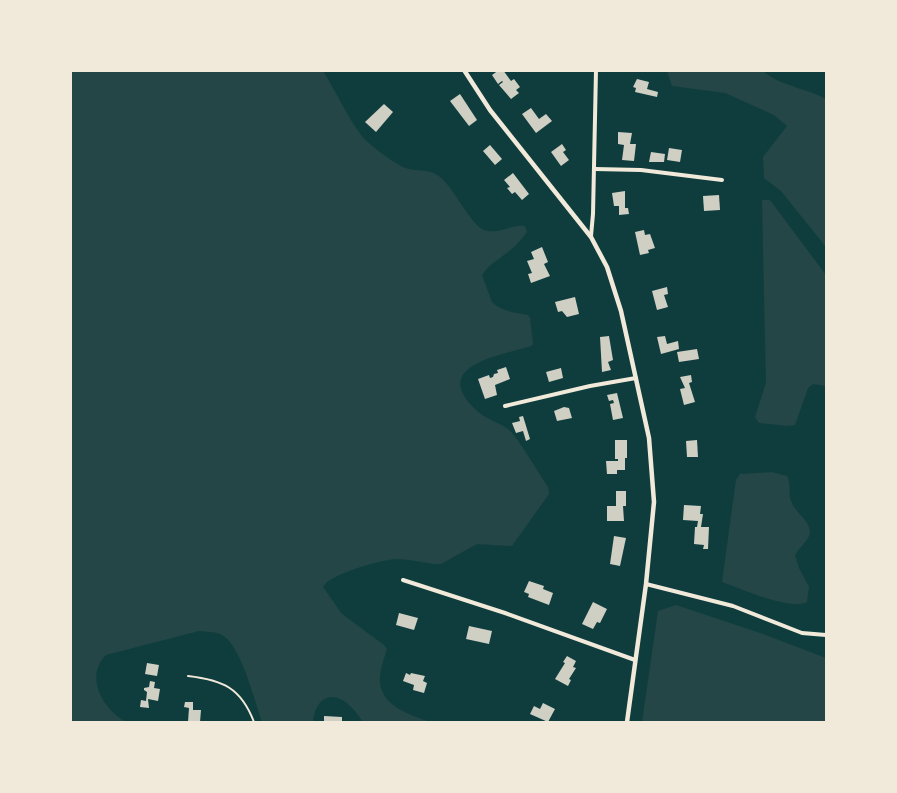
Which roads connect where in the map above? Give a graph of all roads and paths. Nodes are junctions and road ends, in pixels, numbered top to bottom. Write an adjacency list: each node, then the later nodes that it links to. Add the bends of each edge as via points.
1 (464, 70): 5 (street, via 488,107)
2 (596, 70): 3 (street)
3 (595, 169): 4 (street); 5 (street)
4 (722, 180)
5 (591, 237): 6 (street, via 613,283)
6 (637, 378): 7 (street); 9 (street, via 654,493)
7 (505, 406)
8 (403, 580): 11 (street)
9 (646, 584): 10 (street, via 733,606 802,633); 11 (street)
10 (826, 635)
11 (635, 660): 14 (street)
12 (188, 676): 13 (lane, via 232,689 245,702)
13 (254, 723)
14 (627, 723)

